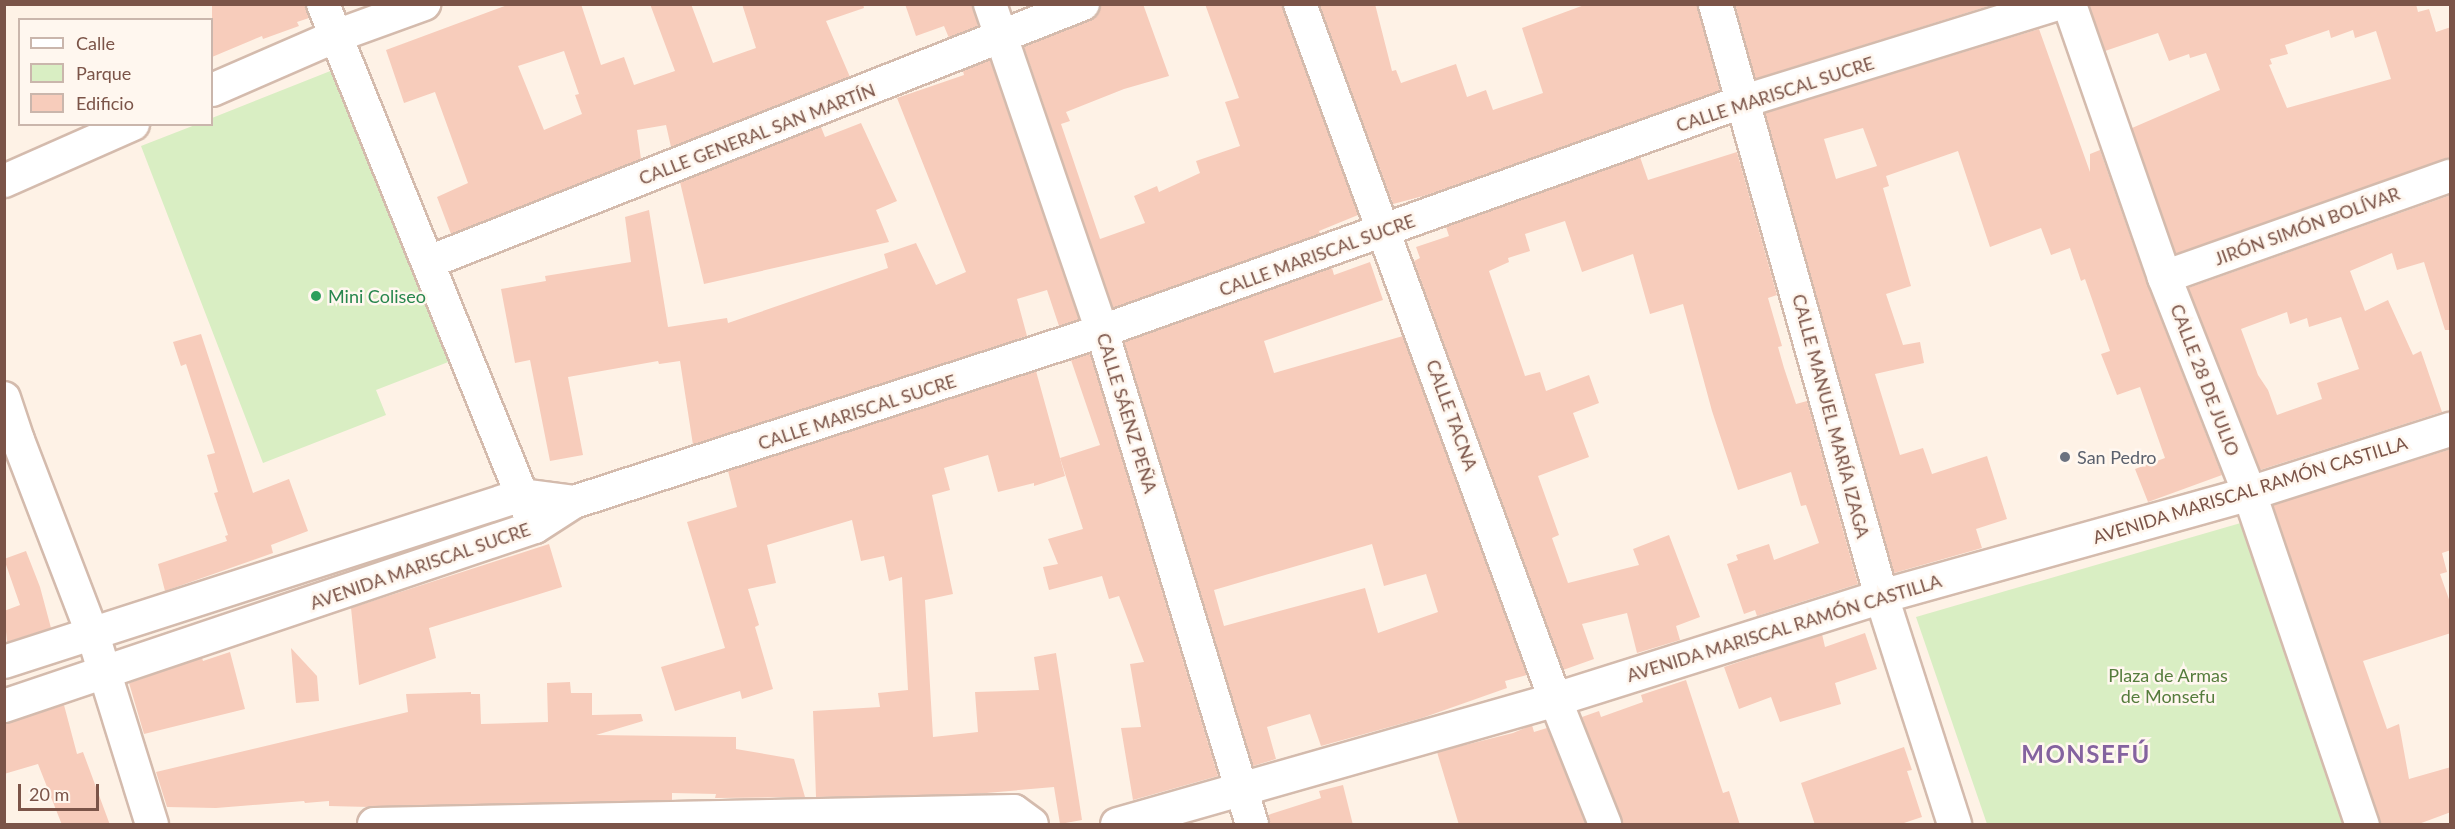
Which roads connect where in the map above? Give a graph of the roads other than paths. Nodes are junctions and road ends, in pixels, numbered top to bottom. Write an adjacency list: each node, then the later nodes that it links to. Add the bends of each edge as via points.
1 (323, 4): 9 (street)
2 (424, 4): 9 (street)
3 (990, 4): 10 (street, CALLE SÁENZ PEÑA)
4 (1083, 4): 10 (street, CALLE GENERAL SAN MARTÍN)
5 (1300, 4): 16 (street, CALLE TACNA)
6 (1714, 4): 12 (street, CALLE MANUEL MARÍA IZAGA)
7 (2058, 4): 12 (street, CALLE MARISCAL SUCRE)
8 (2069, 4): 18 (street, CALLE 28 DE JULIO)
9 (336, 36): 11 (street); 17 (street)
10 (1002, 39): 17 (street, CALLE GENERAL SAN MARTÍN); 19 (street, CALLE SÁENZ PEÑA)
11 (213, 90)
12 (1744, 101): 16 (street, CALLE MARISCAL SUCRE); 27 (street, CALLE MANUEL MARÍA IZAGA)
13 (128, 126): 15 (street)
14 (2451, 176): 18 (street, JIRÓN SIMÓN BOLÍVAR)
15 (4, 181)
16 (1385, 231): 19 (street, CALLE MARISCAL SUCRE); 31 (street, CALLE TACNA)
17 (429, 262): 24 (street)
18 (2164, 277): 23 (street, CALLE 28 DE JULIO)
19 (1102, 331): 25 (street, CALLE MARISCAL SUCRE); 33 (street, CALLE SÁENZ PEÑA)
20 (4, 398): 22 (street)
21 (2451, 429): 23 (street, AVENIDA MARISCAL RAMÓN CASTILLA)
22 (11, 442): 28 (street)
23 (2249, 493): 27 (street, AVENIDA MARISCAL RAMÓN CASTILLA); 41 (street, CALLE 28 DE JULIO)
24 (522, 495): 25 (street, AVENIDA MARISCAL SUCRE); 26 (street); 28 (street, AVENIDA MARISCAL SUCRE)
25 (574, 502): 26 (street, AVENIDA MARISCAL SUCRE)
26 (535, 527): 30 (street, AVENIDA MARISCAL SUCRE)
27 (1881, 596): 31 (street, AVENIDA MARISCAL RAMÓN CASTILLA); 40 (street, CALLE MANUEL MARÍA IZAGA)
28 (93, 635): 29 (street, AVENIDA MARISCAL SUCRE); 30 (street)
29 (4, 662)
30 (105, 673): 32 (street, AVENIDA MARISCAL SUCRE); 34 (street)
31 (1555, 699): 33 (street, AVENIDA MARISCAL RAMÓN CASTILLA); 39 (street, CALLE TACNA)
32 (4, 706)
33 (1242, 790): 37 (street, AVENIDA MARISCAL RAMÓN CASTILLA); 38 (street, CALLE SÁENZ PEÑA)
34 (152, 825)
35 (374, 825): 36 (street, via 1014,811)
36 (1032, 825)
37 (1117, 825)
38 (1252, 825)
39 (1605, 825)
40 (1954, 825)
41 (2362, 825)

